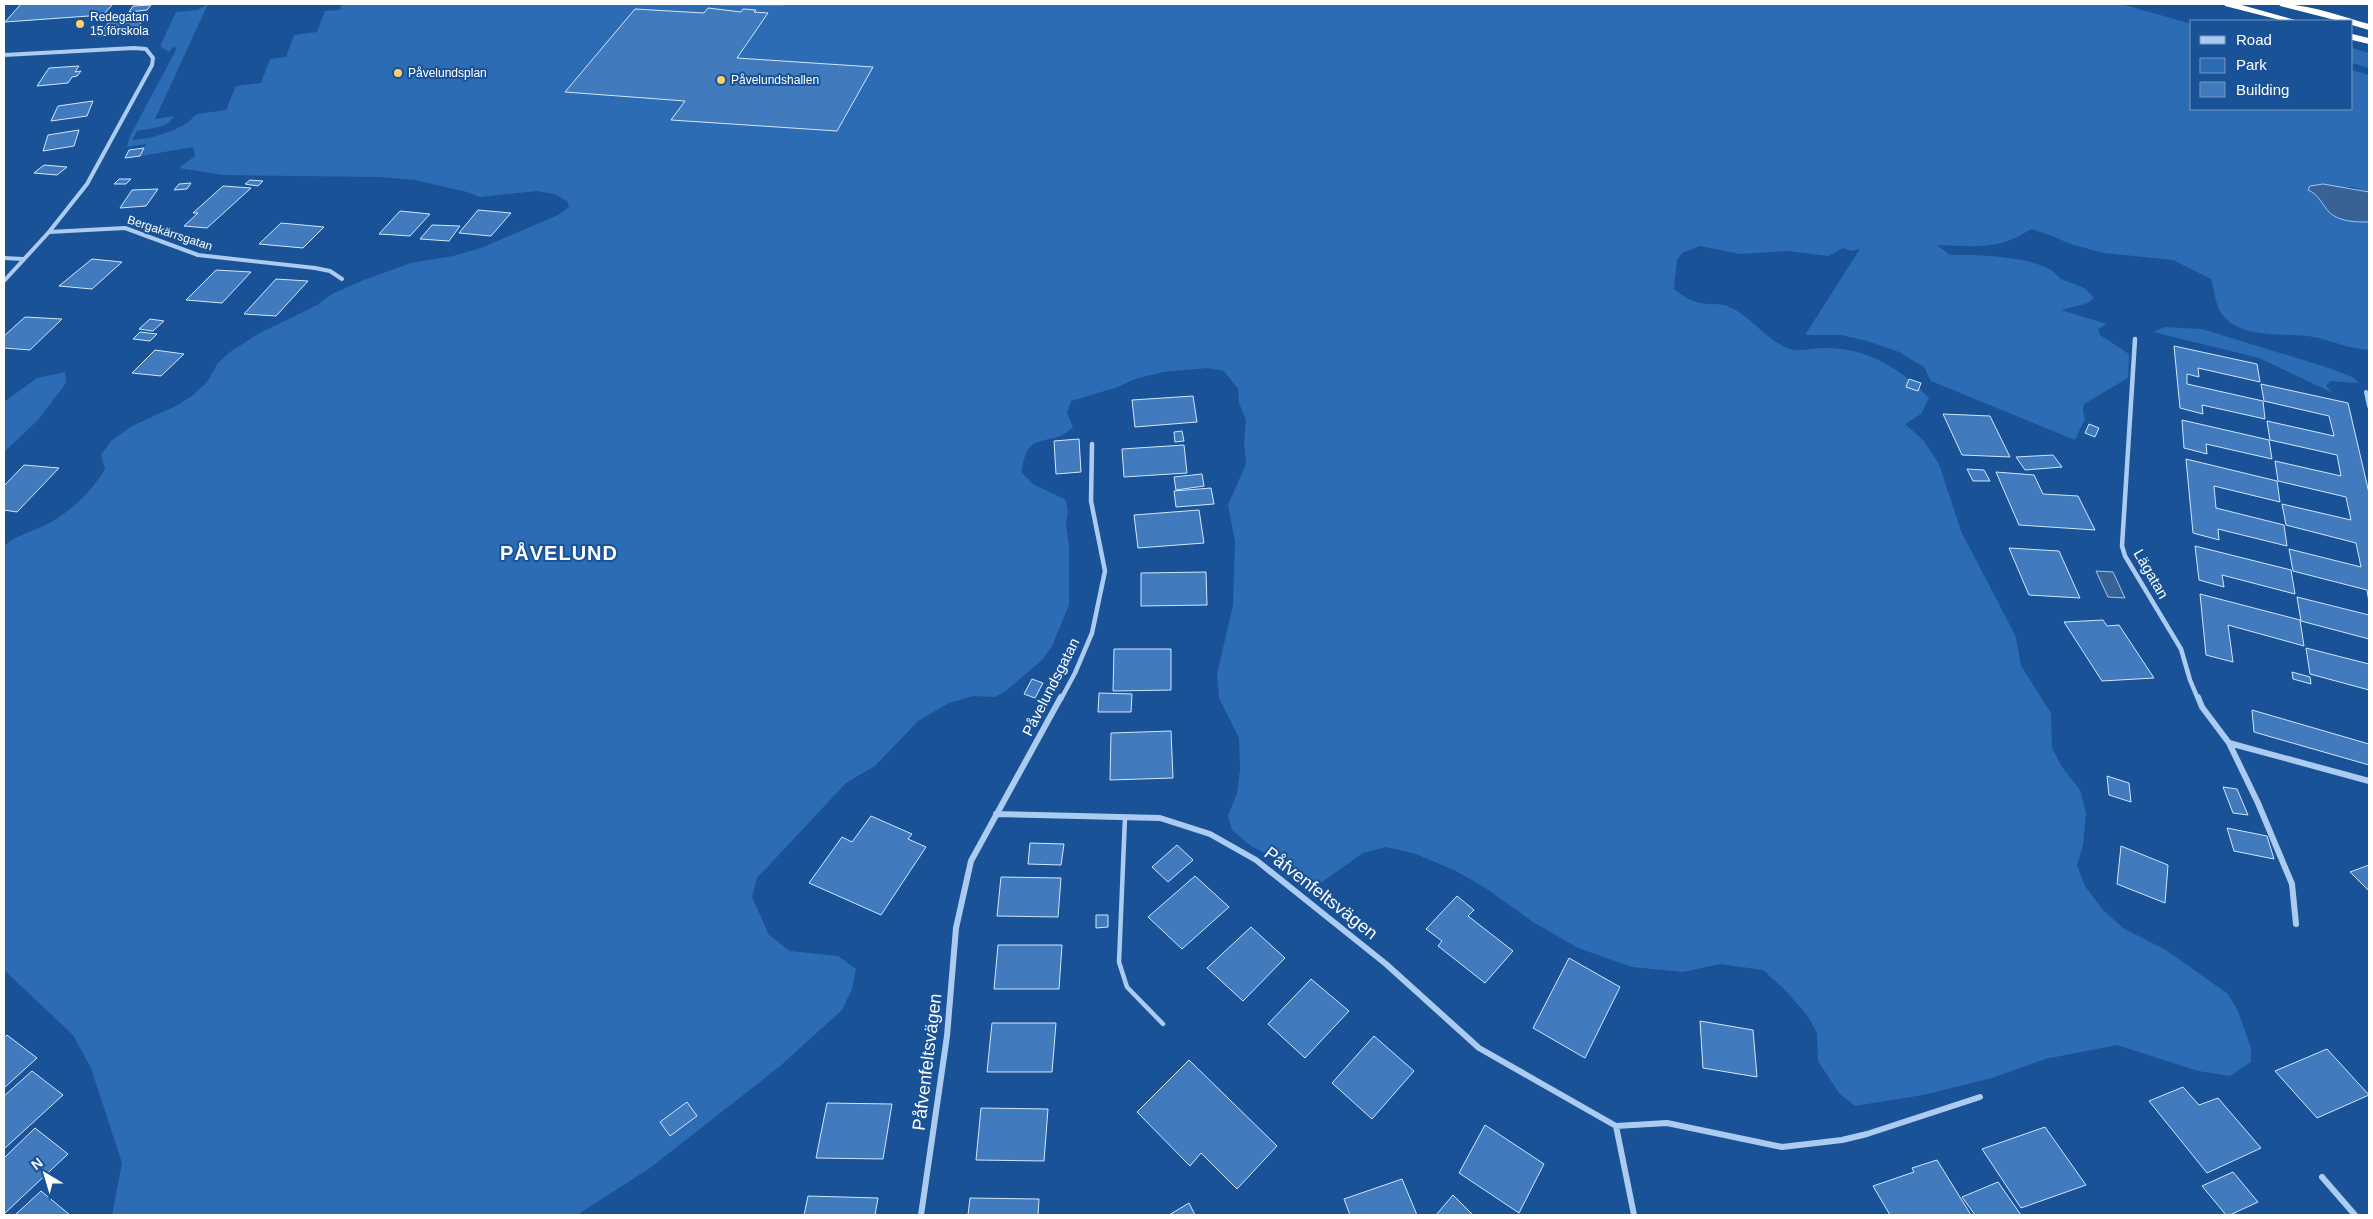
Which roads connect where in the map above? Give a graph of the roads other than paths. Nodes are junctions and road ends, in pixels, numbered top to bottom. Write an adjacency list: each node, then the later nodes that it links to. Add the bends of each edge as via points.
1 (721, 4): 2 (lane)
2 (784, 4)
3 (2228, 4): 6 (highway)
4 (2282, 4): 7 (highway)
5 (2308, 4): 8 (highway)
6 (2290, 20)
7 (2345, 20)
8 (2349, 20)
9 (2353, 37): 10 (highway)
10 (2369, 41)
11 (4, 55): 12 (street, via 146,49 153,58 99,166)
12 (49, 232): 14 (street); 15 (street, Bergakärrsgatan, via 116,226 198,255 316,268 330,271)
13 (4, 258): 14 (street)
14 (23, 260): 16 (street)
15 (342, 279)
16 (4, 281)
17 (2135, 339): 21 (street, Lägatan, via 2122,546 2181,649 2202,707)
18 (2366, 392): 19 (lane)
19 (2369, 406)
20 (1092, 444): 23 (street, Påvelundsgatan, via 1091,501 1105,571 1092,633 1071,681)
21 (2229, 743): 22 (street); 25 (street, Lägatan, via 2292,884)
22 (2369, 781)
23 (996, 814): 24 (street, Påfvenfeltsvägen); 30 (street, Påfvenfeltsvägen, via 971,861 958,914 947,1036)
24 (1125, 817): 26 (lane, via 1119,962 1127,987); 28 (street, Påfvenfeltsvägen, via 1181,822 1236,848 1261,864 1386,964 1479,1048)
25 (2296, 924)
26 (1163, 1024)
27 (1980, 1097): 28 (street, via 1867,1134 1782,1147 1667,1123)
28 (1616, 1126): 31 (street)
29 (2322, 1177): 32 (street)
30 (921, 1215)
31 (1634, 1215)
32 (2355, 1215)

